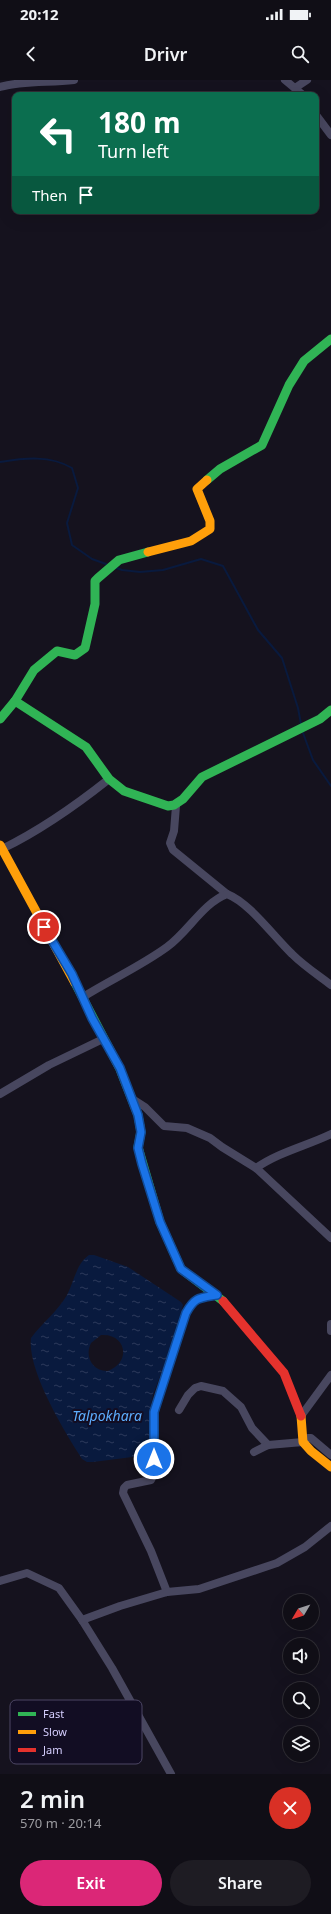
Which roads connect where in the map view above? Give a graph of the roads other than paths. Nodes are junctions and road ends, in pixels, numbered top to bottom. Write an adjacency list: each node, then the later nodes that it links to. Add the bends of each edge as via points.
1 (74, 80): 4 (street, via 48,83 21,82)
2 (285, 80): 5 (street)
3 (307, 80): 5 (street)
4 (0, 88)
5 (295, 88): 6 (street)
6 (300, 92)
7 (319, 119): 8 (street)
8 (331, 135)
9 (331, 339): 10 (street, via 304,361 289,385 262,445 220,469 197,489 210,521 210,529 202,537 122,558 105,571 95,580 95,604 85,648 75,655 57,651 34,670)
10 (15, 701): 12 (street); 13 (street, via 86,747)
11 (331, 710): 14 (street, via 320,719 202,777)
12 (0, 719)
13 (109, 780): 14 (street, via 124,791 162,805); 15 (street, via 25,838)
14 (176, 806): 16 (street, via 170,843 173,850)
15 (1, 847): 18 (street)
16 (227, 894): 17 (street, via 241,902 263,922 302,964); 18 (street, via 208,907 167,947)
17 (331, 985)
18 (83, 998): 19 (street)
19 (103, 1039): 20 (street, via 49,1065); 21 (street, via 120,1068)
20 (0, 1094)
21 (132, 1098): 23 (street, via 164,1126 187,1128 210,1138); 25 (street, via 141,1132 138,1148 160,1222 181,1269)
22 (331, 1134): 23 (street, via 269,1158)
23 (256, 1168): 24 (street)
24 (331, 1238)
25 (217, 1295): 30 (street, via 226,1302 284,1374); 38 (street, via 197,1299 186,1313 154,1412 154,1474 151,1480 127,1485 123,1493 151,1551)
26 (331, 1324): 27 (street)
27 (331, 1331)
28 (331, 1375): 30 (street)
29 (179, 1410): 32 (street, via 188,1395 196,1388 201,1386 223,1391 241,1407 252,1428)
30 (301, 1416): 31 (street)
31 (303, 1442): 32 (street); 34 (street, via 311,1438); 35 (street)
32 (268, 1445): 33 (street)
33 (254, 1452)
34 (331, 1454)
35 (331, 1467)
36 (331, 1526): 38 (street, via 305,1547 277,1564 198,1589)
37 (0, 1582): 39 (street, via 27,1573 53,1585 59,1588)
38 (167, 1592): 39 (street)
39 (82, 1620): 40 (street)
40 (130, 1700)
41 (142, 1723): 42 (street)
42 (170, 1774)

